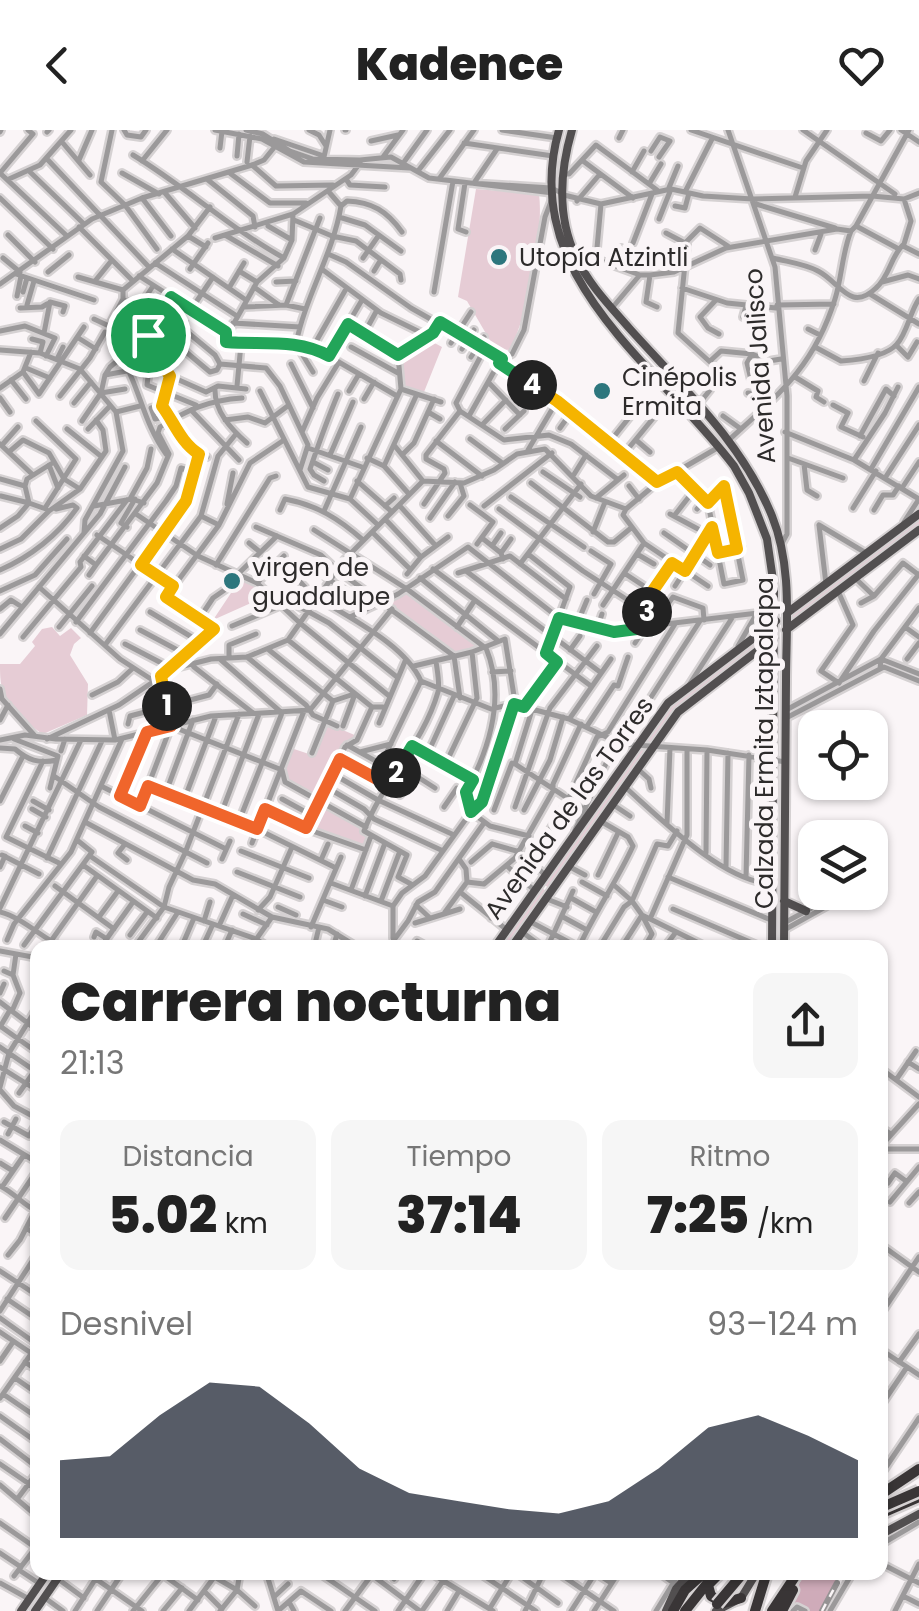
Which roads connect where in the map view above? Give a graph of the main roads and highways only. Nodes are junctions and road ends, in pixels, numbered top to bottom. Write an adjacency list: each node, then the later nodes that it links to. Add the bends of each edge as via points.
1 (572, 130): 3 (main road, Calzada Ermita Iztapalapa, via 563,174 576,256 595,288 729,440)
2 (558, 134): 3 (main road, Calzada Ermita Iztapalapa, via 551,193 562,244 582,288)
3 (740, 466): 4 (main road, Calzada Ermita Iztapalapa); 5 (main road, Calzada Ermita Iztapalapa)
4 (759, 489): 5 (main road); 12 (main road, Calzada Ermita Iztapalapa, via 781,546)
5 (749, 493): 13 (main road, Calzada Ermita Iztapalapa, via 770,554)
6 (919, 514): 8 (main road, Avenida de las Torres)
7 (919, 530): 10 (main road, Avenida de las Torres)
8 (886, 538): 9 (main road, Avenida de las Torres); 10 (main road)
9 (870, 550): 11 (main road, via 881,550); 12 (main road, Avenida de las Torres)
10 (890, 551): 11 (main road, Avenida de las Torres)
11 (880, 559): 14 (main road, Avenida de las Torres)
12 (786, 614): 13 (main road, Avenida de las Torres); 14 (main road, Calzada Ermita Iztapalapa)
13 (774, 622): 15 (main road, Calzada Ermita Iztapalapa); 17 (main road, Avenida de las Torres, via 668,703 587,811)
14 (786, 630): 15 (main road, Avenida de las Torres); 16 (main road, Calzada Ermita Iztapalapa)
15 (774, 638): 16 (main road, Calzada Ermita Iztapalapa); 17 (main road, Avenida de las Torres, via 678,712 567,866)
16 (779, 871): 18 (main road, Calzada Ermita Iztapalapa); 22 (main road, Calzada Ermita Iztapalapa)
17 (543, 888): 20 (main road, Avenida de las Torres); 21 (main road, Avenida de las Torres)
18 (784, 901): 19 (main road); 23 (main road, Calzada Ermita Iztapalapa)
19 (808, 914)
20 (500, 940)
21 (516, 940)
22 (770, 940)
23 (784, 940)
24 (918, 1471): 25 (highway); 26 (highway)
25 (888, 1490)
26 (888, 1492)
27 (919, 1494): 28 (highway, bridge)
28 (888, 1508)
29 (919, 1514): 30 (main road)
30 (888, 1531)
31 (43, 1580): 45 (main road)
32 (57, 1580): 46 (main road)
33 (699, 1580): 47 (highway)
34 (704, 1580): 48 (highway)
35 (708, 1580): 43 (highway, via 710,1594 724,1603)
36 (730, 1580): 44 (highway, bridge)
37 (738, 1580): 44 (highway, bridge)
38 (756, 1580): 43 (main road)
39 (758, 1580): 49 (main road, via 748,1598)
40 (760, 1580): 50 (highway)
41 (794, 1580): 51 (highway)
42 (796, 1580): 52 (highway)
43 (741, 1598): 44 (main road)
44 (715, 1609)
45 (21, 1611)
46 (35, 1611)
47 (668, 1611)
48 (684, 1611)
49 (729, 1611)
50 (754, 1611)
51 (772, 1611)
52 (782, 1611)

